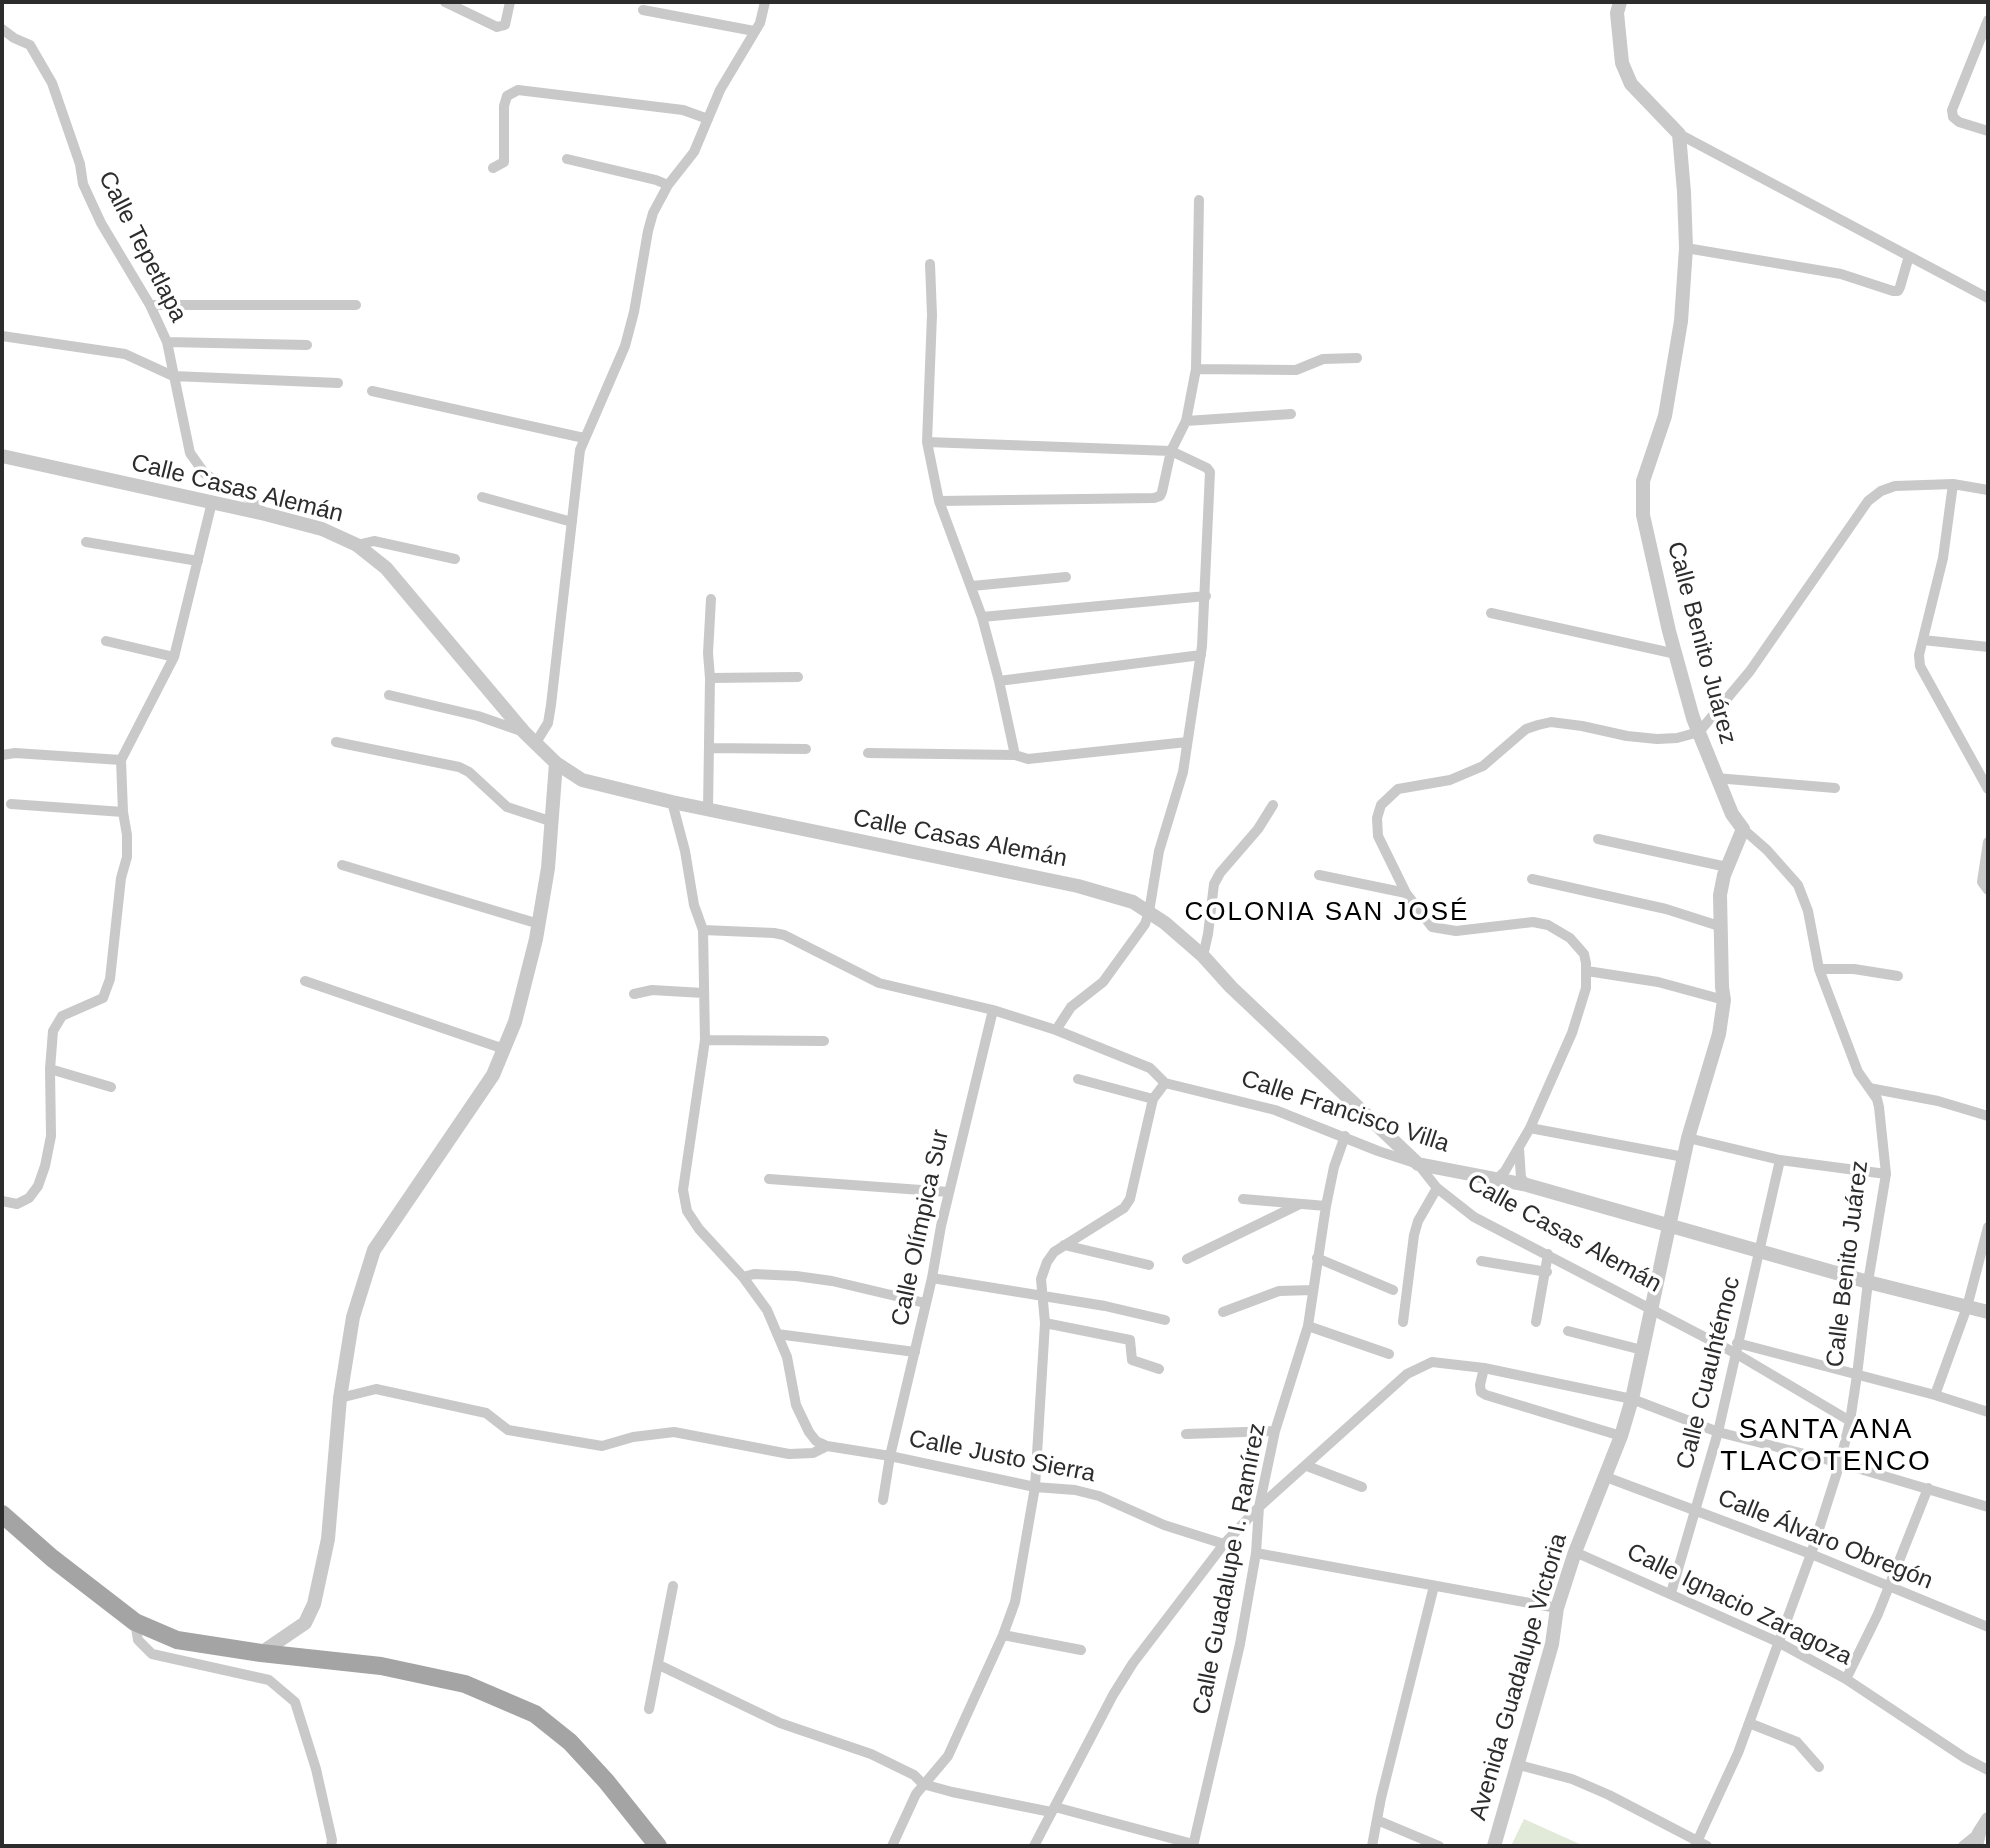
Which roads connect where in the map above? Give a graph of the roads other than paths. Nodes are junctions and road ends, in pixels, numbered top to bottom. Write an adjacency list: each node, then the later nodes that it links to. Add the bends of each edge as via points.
1 (445, 2): 2 (street, via 497,27 505,24)
2 (510, 2)
3 (765, 2): 8 (street)
4 (1620, 2): 11 (street, via 1617,13 1626,74)
5 (643, 10): 8 (street)
6 (1988, 20): 10 (street, via 1952,110 1959,122)
7 (2, 29): 20 (street, Calle Tepetlapa, via 30,45 52,83 83,184)
8 (754, 31): 9 (street)
9 (708, 119): 13 (street, via 682,110 519,90 507,96 504,162); 14 (street, via 694,152)
10 (1988, 131)
11 (1679, 134): 16 (street, Calle Benito Juárez); 17 (street)
12 (567, 159): 14 (street)
13 (493, 168)
14 (668, 185): 32 (street, via 648,231 625,346)
15 (1199, 200): 26 (street)
16 (1686, 248): 17 (street, via 1841,274 1898,290); 56 (street, Calle Benito Juárez, via 1674,369 1642,491 1643,515)
17 (1909, 256): 19 (street)
18 (930, 264): 33 (street)
19 (1988, 298)
20 (150, 305): 21 (street); 23 (street, Calle Tepetlapa)
21 (356, 305)
22 (2, 335): 27 (street, via 125,354)
23 (167, 342): 24 (street); 27 (street, Calle Tepetlapa)
24 (307, 345)
25 (1357, 358): 26 (street, via 1323,359 1296,370)
26 (1196, 369): 31 (street)
27 (173, 376): 28 (street); 41 (street, Calle Tepetlapa, via 196,464)
28 (338, 383)
29 (372, 391): 32 (street)
30 (1291, 414): 31 (street)
31 (1186, 421): 34 (street)
32 (584, 438): 42 (street)
33 (927, 442): 34 (street); 39 (street)
34 (1171, 451): 39 (street, via 1162,492 1154,498); 49 (street, via 1210,472)
35 (2, 456): 40 (street, Calle Casas Alemán)
36 (1953, 484): 37 (street); 53 (street, via 1943,558); 63 (street, via 1895,486 1868,501 1750,671)
37 (1988, 490)
38 (482, 496): 42 (street)
39 (939, 501): 48 (street)
40 (212, 502): 41 (street, Calle Casas Alemán); 46 (street)
41 (265, 514): 44 (street, Calle Casas Alemán, via 322,529)
42 (572, 522): 67 (street, via 551,705 548,723)
43 (86, 542): 46 (street)
44 (357, 545): 45 (street, via 374,541); 64 (street, Calle Casas Alemán, via 386,568)
45 (455, 559)
46 (198, 561): 58 (street)
47 (1066, 577): 48 (street)
48 (972, 586): 52 (street)
49 (1206, 596): 52 (street); 57 (street)
50 (711, 599): 60 (street)
51 (1491, 612): 56 (street)
52 (982, 617): 61 (street)
53 (1923, 640): 55 (street); 77 (street, via 1920,666)
54 (106, 641): 58 (street)
55 (1988, 647)
56 (1676, 654): 63 (street, Calle Benito Juárez)
57 (1201, 655): 61 (street); 66 (street)
58 (174, 657): 73 (street)
59 (798, 677): 60 (street)
60 (710, 678): 68 (street)
61 (999, 681): 72 (street)
62 (389, 695): 64 (street, via 478,716)
63 (1699, 732): 75 (street, Calle Benito Juárez); 92 (street, via 1657,739 1551,722 1527,729 1467,774 1398,789 1381,805 1378,836)
64 (524, 733): 67 (street, Calle Casas Alemán)
65 (336, 742): 83 (street, via 459,767 507,807)
66 (1187, 742): 72 (street, via 1028,759); 93 (street, via 1183,772 1159,851)
67 (536, 744): 74 (street, Calle Casas Alemán)
68 (709, 748): 69 (street); 81 (street)
69 (806, 749)
70 (868, 753): 72 (street)
71 (2, 755): 73 (street)
72 (1015, 755)
73 (121, 760): 82 (street)
74 (556, 763): 78 (street, Calle Casas Alemán, via 582,780); 83 (street)
75 (1716, 778): 76 (street); 84 (street, Calle Benito Juárez)
76 (1835, 788)
77 (1988, 789)
78 (672, 802): 81 (street, Calle Casas Alemán); 96 (street)
79 (11, 804): 82 (street)
80 (1273, 805): 97 (street, via 1214,884)
81 (708, 809): 93 (street, Calle Casas Alemán, via 1078,886 1133,902)
82 (123, 812): 110 (street, via 127,858 110,979 103,998 62,1016 53,1031)
83 (552, 822): 94 (street)
84 (1743, 829): 88 (street, Avenida Guadalupe Victoria); 98 (street, Calle Benito Juárez, via 1798,885)
85 (1598, 839): 88 (street)
86 (1988, 842): 91 (street, via 1982,882)
87 (342, 864): 94 (street)
88 (1727, 867): 95 (street, Avenida Guadalupe Victoria, via 1720,895)
89 (1319, 875): 92 (street)
90 (1532, 879): 95 (street)
91 (1987, 889)
92 (1406, 893): 99 (street, via 1432,927 1442,930 1522,922 1548,925 1570,938 1584,954)
93 (1149, 912): 97 (street, Calle Casas Alemán); 106 (street, via 1102,982 1071,1007)
94 (538, 924): 109 (street, via 515,1022)
95 (1720, 926): 104 (street, Avenida Guadalupe Victoria)
96 (703, 930): 102 (street); 105 (street, Calle Francisco Villa, via 784,935 879,983)
97 (1203, 956): 123 (street, Calle Casas Alemán)
98 (1819, 969): 100 (street); 114 (street, Calle Benito Juárez, via 1858,1072)
99 (1587, 971): 104 (street, via 1658,982); 117 (street, via 1584,999 1572,1033)
100 (1898, 976)
101 (304, 981): 109 (street)
102 (703, 993): 103 (street, via 652,990); 107 (street)
103 (634, 994)
104 (1724, 1000): 119 (street, Avenida Guadalupe Victoria, via 1719,1034)
105 (993, 1010): 106 (street, Calle Francisco Villa); 129 (street, Calle Olímpica Sur)
106 (1056, 1030): 112 (street, Calle Francisco Villa, via 1150,1068)
107 (705, 1040): 108 (street); 144 (street, via 683,1190 687,1211 699,1229)
108 (824, 1041)
109 (504, 1049): 170 (street, via 493,1075 374,1250 353,1317)
110 (50, 1069): 113 (street); 131 (street, via 51,1136 38,1186 17,1204)
111 (1078, 1079): 115 (street)
112 (1165, 1083): 115 (street); 118 (street, Calle Francisco Villa, via 1275,1110)
113 (111, 1087)
114 (1869, 1088): 116 (street); 124 (street, Calle Benito Juárez, via 1879,1107)
115 (1153, 1099): 136 (street, via 1130,1199 1124,1208)
116 (1988, 1116)
117 (1531, 1128): 120 (street); 121 (street)
118 (1345, 1136): 123 (street, Calle Francisco Villa); 133 (street, Calle Guadalupe I. Ramírez)
119 (1688, 1138): 121 (street, Avenida Guadalupe Victoria); 122 (street)
120 (1520, 1147): 125 (street); 127 (street, via 1519,1171)
121 (1684, 1157): 134 (street, Avenida Guadalupe Victoria)
122 (1780, 1160): 124 (street); 137 (street, Calle Cuauhtémoc)
123 (1418, 1164): 125 (street, Calle Francisco Villa); 128 (street, Calle Casas Alemán)
124 (1886, 1174): 146 (street, Calle Benito Juárez)
125 (1498, 1178): 127 (street, Calle Francisco Villa)
126 (769, 1179): 129 (street)
127 (1527, 1185): 134 (street, Calle Francisco Villa)
128 (1437, 1188): 138 (street, Calle Casas Alemán, via 1474,1217); 157 (street, via 1414,1235)
129 (949, 1192): 145 (street, Calle Olímpica Sur)
130 (1243, 1199): 132 (street)
131 (2, 1201)
132 (1300, 1204): 133 (street); 140 (street)
133 (1326, 1206): 139 (street, Calle Guadalupe I. Ramírez)
134 (1671, 1226): 137 (street, Calle Francisco Villa); 152 (street, Avenida Guadalupe Victoria)
135 (1988, 1227): 151 (street)
136 (1064, 1245): 142 (street); 149 (street, via 1047,1262)
137 (1760, 1251): 146 (street, Calle Francisco Villa); 162 (street, Calle Cuauhtémoc)
138 (1548, 1254): 143 (street); 152 (street, Calle Casas Alemán)
139 (1317, 1258): 147 (street, Calle Guadalupe I. Ramírez); 148 (street)
140 (1187, 1259)
141 (1481, 1261): 143 (street)
142 (1149, 1265)
143 (1546, 1272): 158 (street)
144 (743, 1277): 150 (street, via 820,1280); 161 (street, via 767,1310)
145 (932, 1278): 149 (street); 150 (street, Calle Olímpica Sur)
146 (1868, 1282): 151 (street, Calle Francisco Villa); 168 (street, Calle Benito Juárez)
147 (1313, 1290): 153 (street, via 1279,1292); 159 (street, Calle Guadalupe I. Ramírez)
148 (1393, 1290)
149 (1041, 1296): 155 (street); 156 (street)
150 (925, 1303): 164 (street, Calle Olímpica Sur)
151 (1967, 1307): 154 (street, Calle Francisco Villa); 169 (street)
152 (1651, 1309): 162 (street, Calle Casas Alemán); 163 (street, Avenida Guadalupe Victoria)
153 (1223, 1312)
154 (1988, 1312)
155 (1165, 1320)
156 (1045, 1322): 167 (street, via 1130,1340 1132,1360); 183 (street)
157 (1403, 1322)
158 (1536, 1322)
159 (1308, 1326): 165 (street); 174 (street, Calle Guadalupe I. Ramírez)
160 (1568, 1331): 163 (street)
161 (777, 1334): 164 (street); 178 (street, via 787,1357 796,1405 809,1432)
162 (1736, 1348): 168 (street); 173 (street, Calle Casas Alemán); 175 (street, Calle Cuauhtémoc)
163 (1643, 1350): 171 (street, Avenida Guadalupe Victoria)
164 (915, 1352): 179 (street, Calle Olímpica Sur)
165 (1389, 1354)
166 (1484, 1368): 171 (street); 177 (street, via 1480,1385 1486,1395); 181 (street, via 1432,1362 1407,1374)
167 (1159, 1369)
168 (1857, 1375): 169 (street); 173 (street, Calle Benito Juárez)
169 (1935, 1395): 172 (street)
170 (340, 1398): 178 (street, via 376,1389 486,1413 508,1430 602,1446 674,1433 800,1455); 205 (street, via 328,1539 314,1604 305,1623)
171 (1632, 1399): 175 (street); 177 (street, Avenida Guadalupe Victoria)
172 (1988, 1412)
173 (1850, 1421): 180 (street, Calle Benito Juárez)
174 (1275, 1431): 176 (street); 187 (street, Calle Guadalupe I. Ramírez)
175 (1718, 1432): 180 (street); 189 (street, Calle Cuauhtémoc)
176 (1186, 1434)
177 (1621, 1436): 182 (street, Avenida Guadalupe Victoria)
178 (827, 1446): 179 (street, Calle Justo Sierra)
179 (890, 1456): 183 (street, Calle Justo Sierra); 186 (street, Calle Olímpica Sur)
180 (1840, 1463): 185 (street); 194 (street, Calle Benito Juárez)
181 (1307, 1466): 184 (street); 187 (street)
182 (1606, 1477): 189 (street, Calle Álvaro Obregón); 192 (street, Avenida Guadalupe Victoria)
183 (1035, 1487): 191 (street, Calle Justo Sierra, via 1099,1496 1164,1525); 202 (street, via 1016,1602)
184 (1362, 1487)
185 (1928, 1488): 188 (street); 197 (street)
186 (883, 1500)
187 (1259, 1507): 191 (street); 193 (street, Calle Guadalupe I. Ramírez)
188 (1988, 1507)
189 (1696, 1512): 194 (street, Calle Álvaro Obregón); 198 (street, Calle Cuauhtémoc)
190 (2, 1514): 200 (main road)
191 (1224, 1544): 214 (street, via 1133,1663)
192 (1575, 1552): 198 (street, Calle Ignacio Zaragoza); 199 (street, Avenida Guadalupe Victoria)
193 (1256, 1553): 196 (street); 218 (street, Calle Guadalupe I. Ramírez, via 1240,1644)
194 (1811, 1554): 197 (street, Calle Álvaro Obregón); 203 (street, Calle Benito Juárez)
195 (673, 1586): 206 (street)
196 (1434, 1586): 199 (street); 216 (street)
197 (1887, 1587): 201 (street, Calle Álvaro Obregón); 207 (street)
198 (1671, 1593): 203 (street, Calle Ignacio Zaragoza)
199 (1556, 1608): 210 (street, Avenida Guadalupe Victoria, via 1552,1644)
200 (135, 1622): 205 (main road, via 177,1640); 220 (street, via 138,1640 152,1654 269,1680 295,1702 316,1769)
201 (1988, 1627)
202 (1003, 1635): 204 (street); 213 (street, via 948,1756)
203 (1778, 1642): 207 (street, Calle Ignacio Zaragoza); 209 (street, Calle Benito Juárez)
204 (1081, 1650)
205 (261, 1653): 221 (main road, via 381,1666 465,1684 535,1714 570,1742)
206 (659, 1665): 208 (street); 213 (street, via 780,1723 871,1754)
207 (1846, 1679): 212 (street, Calle Ignacio Zaragoza)
208 (649, 1709)
209 (1749, 1723): 211 (street, via 1797,1742); 219 (street, Calle Benito Juárez)
210 (1519, 1765): 219 (street, via 1609,1795); 226 (street, Avenida Guadalupe Victoria)
211 (1819, 1767)
212 (1988, 1770)
213 (923, 1784): 214 (street); 222 (street)
214 (1053, 1810): 218 (street); 223 (street)
215 (1988, 1819): 217 (street)
216 (1377, 1820): 224 (street); 225 (street)
217 (1978, 1840): 227 (street)
218 (1193, 1845)
219 (1700, 1845)
220 (331, 1846)
221 (658, 1846)
222 (892, 1846)
223 (1034, 1846)
224 (1372, 1846)
225 (1439, 1846)
226 (1494, 1846)
227 (1964, 1846)

